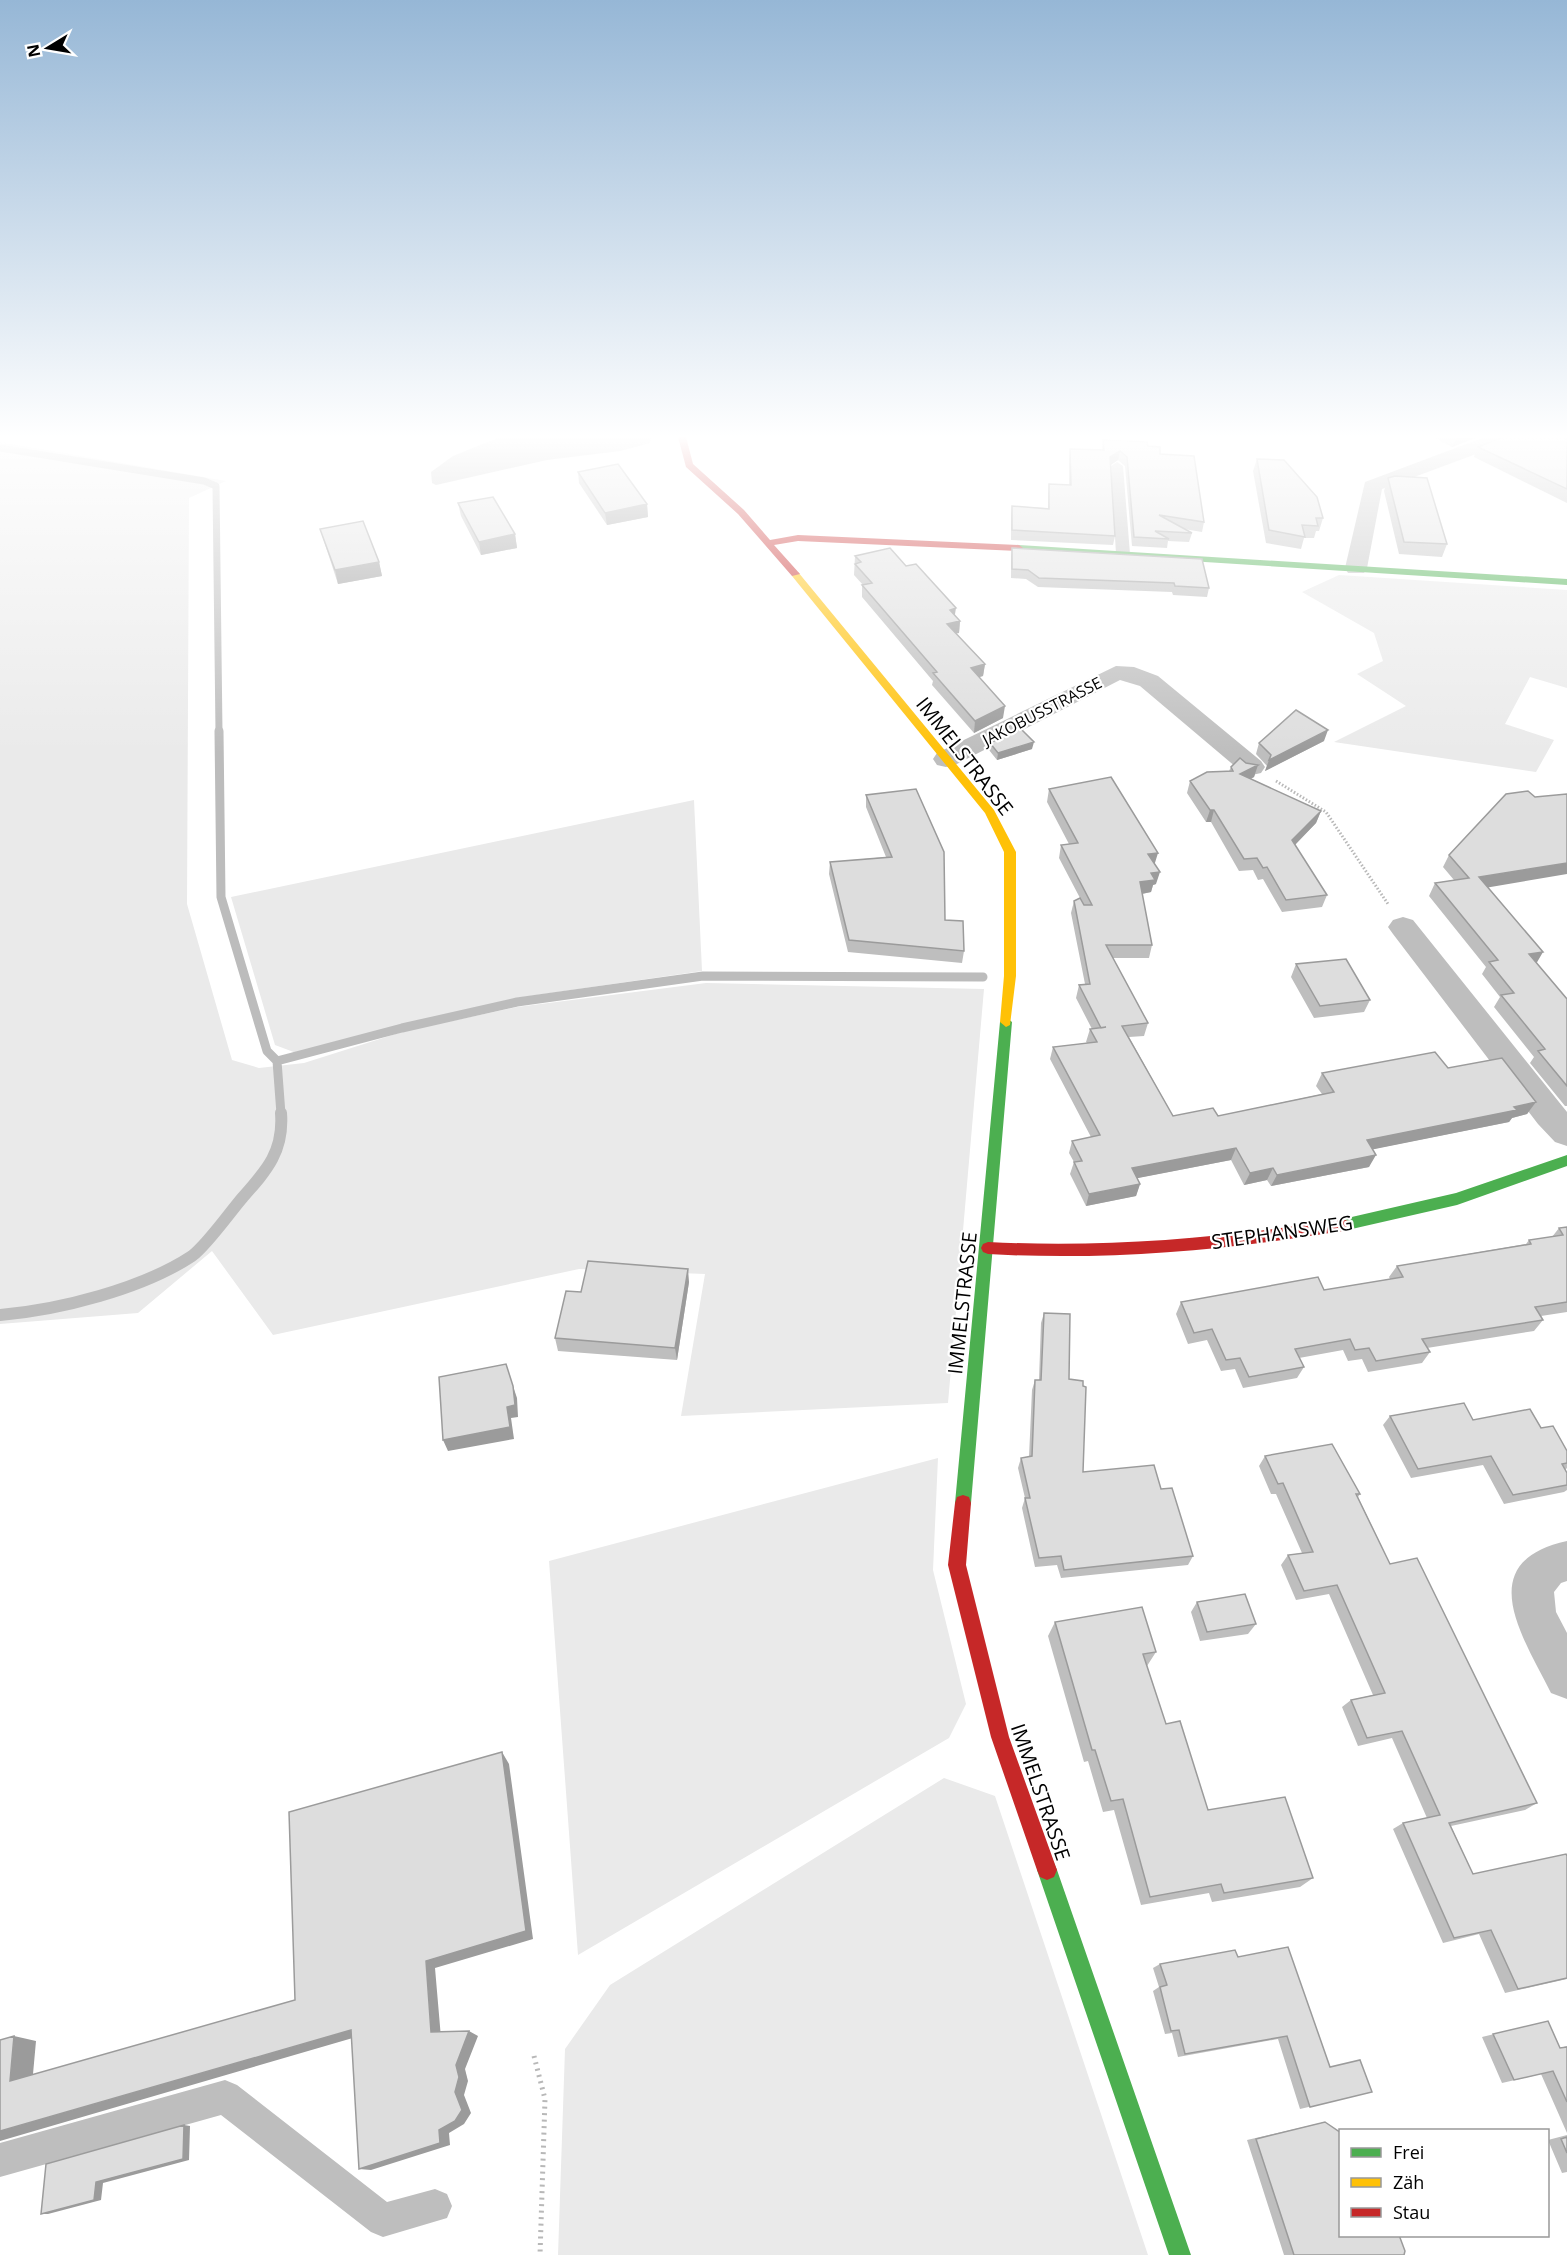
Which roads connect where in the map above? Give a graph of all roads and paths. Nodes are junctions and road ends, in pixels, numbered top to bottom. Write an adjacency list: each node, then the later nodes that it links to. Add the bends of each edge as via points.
1 (774, 542): 5 (street)
2 (884, 542): 6 (street)
3 (1122, 542): 6 (lane)
4 (1361, 542): 7 (street)
5 (770, 543): 9 (street, IMMELSTRASSE)
6 (1123, 554): 7 (street)
7 (1356, 568): 8 (street)
8 (1567, 582)
9 (946, 759): 10 (street, JAKOBUSSTRASSE, via 1116,673 1134,674 1149,681); 14 (street, IMMELSTRASSE, via 990,812 1010,852 1010,976)
10 (1252, 766): 11 (path, via 1326,812)
11 (1403, 927): 12 (street)
12 (1567, 1133)
13 (1567, 1160): 14 (street, STEPHANSWEG, via 1430,1207 1326,1229 1149,1248)
14 (988, 1248): 21 (street, IMMELSTRASSE, via 957,1565 1000,1737)
15 (1567, 1561): 16 (street, via 1549,1565 1532,1586 1535,1616)
16 (1567, 1677)
17 (534, 2056): 20 (path, via 545,2099)
18 (0, 2160): 19 (lane, via 225,2097 383,2220)
19 (435, 2206)
20 (540, 2255)
21 (1180, 2255)

